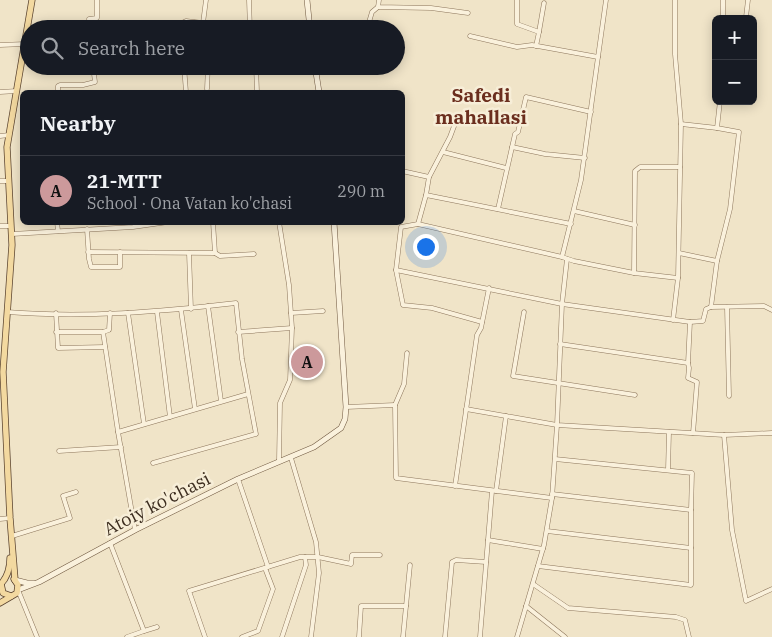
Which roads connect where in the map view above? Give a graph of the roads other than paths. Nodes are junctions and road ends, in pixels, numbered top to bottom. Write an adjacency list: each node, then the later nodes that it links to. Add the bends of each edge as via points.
1 (32, 0): 17 (main road)
2 (97, 0): 18 (street, via 97,18)
3 (206, 0): 19 (street)
4 (249, 0): 20 (street)
5 (307, 0): 21 (street)
6 (379, 0): 13 (street)
7 (517, 0): 23 (street, via 517,24)
8 (606, 0): 28 (street)
9 (675, 0): 45 (street, via 675,54)
10 (723, 0): 15 (street)
11 (748, 0): 16 (street)
12 (544, 3): 23 (street)
13 (378, 7): 14 (street, via 432,8); 22 (street)
14 (468, 13)
15 (723, 15)
16 (746, 15)
17 (29, 20)
18 (89, 20)
19 (204, 20)
20 (250, 20)
21 (309, 20)
22 (370, 20)
23 (538, 32): 27 (street)
24 (470, 36): 27 (street, via 517,47)
25 (20, 44): 26 (street)
26 (0, 45)
27 (536, 46): 28 (street)
28 (598, 57): 43 (street)
29 (20, 73): 40 (main road)
30 (94, 75): 36 (street, via 94,82 60,85)
31 (185, 75): 37 (street)
32 (208, 75): 35 (street)
33 (256, 75): 38 (street)
34 (316, 75): 39 (street)
35 (208, 89)
36 (58, 90)
37 (186, 90)
38 (257, 90)
39 (319, 90)
40 (17, 91): 41 (street); 48 (main road)
41 (0, 92)
42 (720, 105): 46 (street)
43 (591, 112): 49 (street, via 526,97); 51 (street)
44 (456, 121): 50 (street)
45 (681, 124): 46 (street); 52 (street)
46 (717, 128): 83 (street, via 739,132 730,209)
47 (0, 136): 48 (street)
48 (9, 136): 57 (main road)
49 (512, 147): 51 (street); 53 (street)
50 (443, 152): 53 (street); 55 (street)
51 (585, 158): 60 (street)
52 (680, 167): 69 (street, via 637,168); 80 (street)
53 (506, 168): 59 (street)
54 (405, 172): 55 (street)
55 (430, 177): 58 (street)
56 (0, 181): 57 (street)
57 (8, 181): 71 (main road)
58 (426, 195): 59 (street); 61 (street)
59 (498, 209): 62 (street)
60 (574, 211): 62 (street); 69 (street)
61 (418, 224): 82 (street); 84 (street, via 401,227)
62 (571, 224): 82 (street)
63 (57, 225): 74 (street)
64 (93, 225): 73 (street)
65 (146, 225): 73 (street)
66 (213, 225): 79 (street)
67 (280, 225): 102 (street)
68 (334, 225): 121 (street)
69 (635, 225): 85 (street)
70 (0, 226): 71 (street)
71 (11, 226): 75 (main road)
72 (87, 229): 73 (street); 74 (street); 76 (street)
73 (93, 229)
74 (58, 231): 75 (street)
75 (12, 234): 96 (main road)
76 (88, 252): 77 (street); 77 (street, via 91,267 120,267)
77 (120, 252): 78 (street)
78 (189, 253): 79 (street); 92 (street)
79 (215, 253): 81 (street, via 220,256)
80 (679, 253): 83 (street); 86 (street)
81 (254, 254)
82 (565, 258): 85 (street); 88 (street)
83 (717, 261): 90 (street)
84 (396, 270): 87 (street); 104 (street, via 403,305 432,308)
85 (634, 273): 86 (street)
86 (678, 278): 103 (street)
87 (489, 288): 88 (street); 104 (street)
88 (562, 304): 103 (street); 111 (street)
89 (208, 306): 92 (street); 110 (street, via 236,303); 119 (street)
90 (711, 307): 91 (street); 105 (street, via 706,309 703,321)
91 (727, 307): 94 (street, via 764,306); 118 (street)
92 (191, 308): 93 (street)
93 (181, 310): 97 (street); 122 (street)
94 (772, 310)
95 (323, 311): 102 (street)
96 (7, 312): 99 (street); 106 (main road)
97 (157, 312): 101 (street); 125 (street)
98 (524, 312): 115 (street, via 513,376)
99 (56, 313): 100 (street); 108 (street)
100 (110, 313): 101 (street); 109 (street, via 109,330)
101 (128, 313): 126 (street)
102 (291, 313): 107 (street)
103 (673, 320): 105 (street)
104 (482, 322): 123 (street, via 477,335)
105 (690, 322): 114 (street)
106 (3, 324): 141 (main road)
107 (292, 328): 110 (street); 137 (street, via 290,380 280,404)
108 (56, 332): 109 (street); 112 (street, via 57,345 61,349)
109 (103, 332): 112 (street)
110 (238, 332): 116 (street)
111 (560, 344): 114 (street); 115 (street)
112 (105, 347): 128 (street)
113 (407, 353): 120 (street, via 404,384)
114 (688, 363): 130 (street, via 688,378 697,382)
115 (558, 384): 117 (street); 127 (street)
116 (248, 394): 119 (street); 138 (street, via 256,434)
117 (634, 395)
118 (729, 396)
119 (221, 401): 122 (street)
120 (395, 405): 121 (street); 143 (street, via 396,478)
121 (346, 407): 135 (street, Atoiy ko'chasi, via 345,419 337,432)
122 (195, 409): 125 (street)
123 (466, 409): 124 (street); 143 (street)
124 (506, 416): 127 (street); 144 (street)
125 (170, 417): 126 (street)
126 (144, 424): 128 (street)
127 (557, 425): 129 (street); 136 (street)
128 (118, 432): 133 (street)
129 (669, 432): 130 (street); 139 (street)
130 (693, 433): 132 (street)
131 (772, 433): 132 (street)
132 (724, 435): 168 (street, via 732,530 746,601)
133 (121, 447): 134 (street); 150 (street)
134 (58, 451)
135 (291, 458): 137 (street, Atoiy ko'chasi); 159 (street)
136 (555, 459): 139 (street); 146 (street)
137 (279, 462): 142 (street, Atoiy ko'chasi)
138 (153, 463)
139 (668, 470): 147 (street, via 692,473)
140 (0, 471): 141 (street)
141 (8, 471): 148 (main road)
142 (238, 479): 150 (street, Atoiy ko'chasi); 163 (street)
143 (455, 486): 144 (street)
144 (494, 491): 146 (street); 153 (street)
145 (76, 492): 152 (street, via 63,496 70,518)
146 (552, 496): 147 (street); 151 (street)
147 (691, 510): 155 (street)
148 (10, 518): 149 (street); 152 (main road)
149 (0, 519)
150 (135, 530): 154 (street, Atoiy ko'chasi)
151 (546, 531): 155 (street); 156 (street)
152 (12, 536): 164 (main road); 166 (main road, via 10,567)
153 (488, 540): 156 (street); 160 (street)
154 (110, 543): 165 (street, Atoiy ko'chasi); 175 (street)
155 (691, 548): 162 (street, via 691,585)
156 (543, 549): 162 (street)
157 (380, 555): 159 (street, via 352,555 351,564)
158 (306, 557): 159 (street); 163 (street); 180 (street)
159 (318, 557): 181 (street)
160 (486, 562): 184 (street, via 452,562); 185 (street)
161 (410, 565): 172 (street)
162 (538, 566): 167 (street)
163 (267, 567): 178 (street, via 189,591); 179 (street, via 273,589 258,631)
164 (15, 580): 165 (street); 166 (main road, via 12,578); 169 (main road)
165 (39, 582): 169 (street, Atoiy ko'chasi)
166 (1, 583): 170 (main road, via 3,593)
167 (533, 584): 173 (street); 188 (street, via 568,608 685,620)
168 (772, 589)
169 (18, 590): 170 (main road); 176 (street)
170 (10, 596): 171 (main road)
171 (0, 603)
172 (406, 606): 182 (street, via 360,606); 183 (street)
173 (526, 606): 186 (street); 187 (street)
174 (156, 628): 175 (street)
175 (144, 631): 177 (street)
176 (36, 637)
177 (127, 637)
178 (206, 637)
179 (242, 637)
180 (282, 637)
181 (311, 637)
182 (359, 637)
183 (403, 637)
184 (445, 637)
185 (480, 637)
186 (517, 637)
187 (565, 637)
188 (689, 637)

